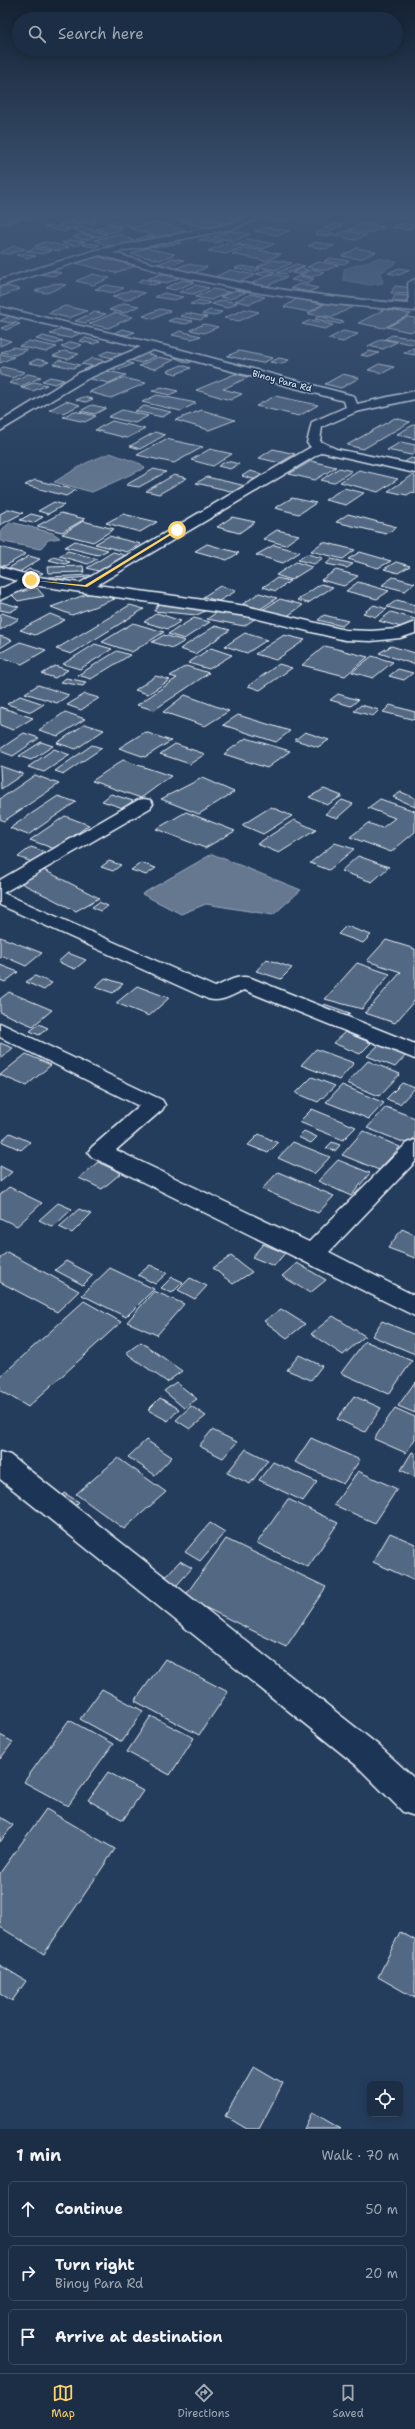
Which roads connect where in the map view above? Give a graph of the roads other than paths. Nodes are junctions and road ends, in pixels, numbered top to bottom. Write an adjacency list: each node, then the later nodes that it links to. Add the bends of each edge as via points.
1 (18, 314): 2 (street, Binoy Para Rd)
2 (152, 346): 4 (street, Binoy Para Rd, via 350,399); 6 (street, via 83,376)
3 (415, 396): 4 (street)
4 (352, 409): 8 (street, via 316,425 313,443)
5 (0, 414): 6 (street)
6 (15, 418): 7 (street)
7 (0, 427)
8 (321, 447): 9 (street, via 332,452); 12 (street)
9 (415, 468)
10 (0, 572): 11 (street)
11 (31, 580): 12 (street); 13 (street)
12 (86, 586): 14 (street, via 246,611 345,635 400,633)
13 (0, 594)
14 (415, 627)
15 (144, 804): 16 (street)
16 (0, 888)
17 (0, 898): 19 (street, via 215,995 244,982)
18 (0, 1029): 21 (street, via 154,1105 100,1152)
19 (415, 1052)
20 (415, 1148): 21 (street)
21 (312, 1254): 22 (street)
22 (415, 1308)
23 (0, 1463): 24 (street, via 367,1755)
24 (415, 1801)

